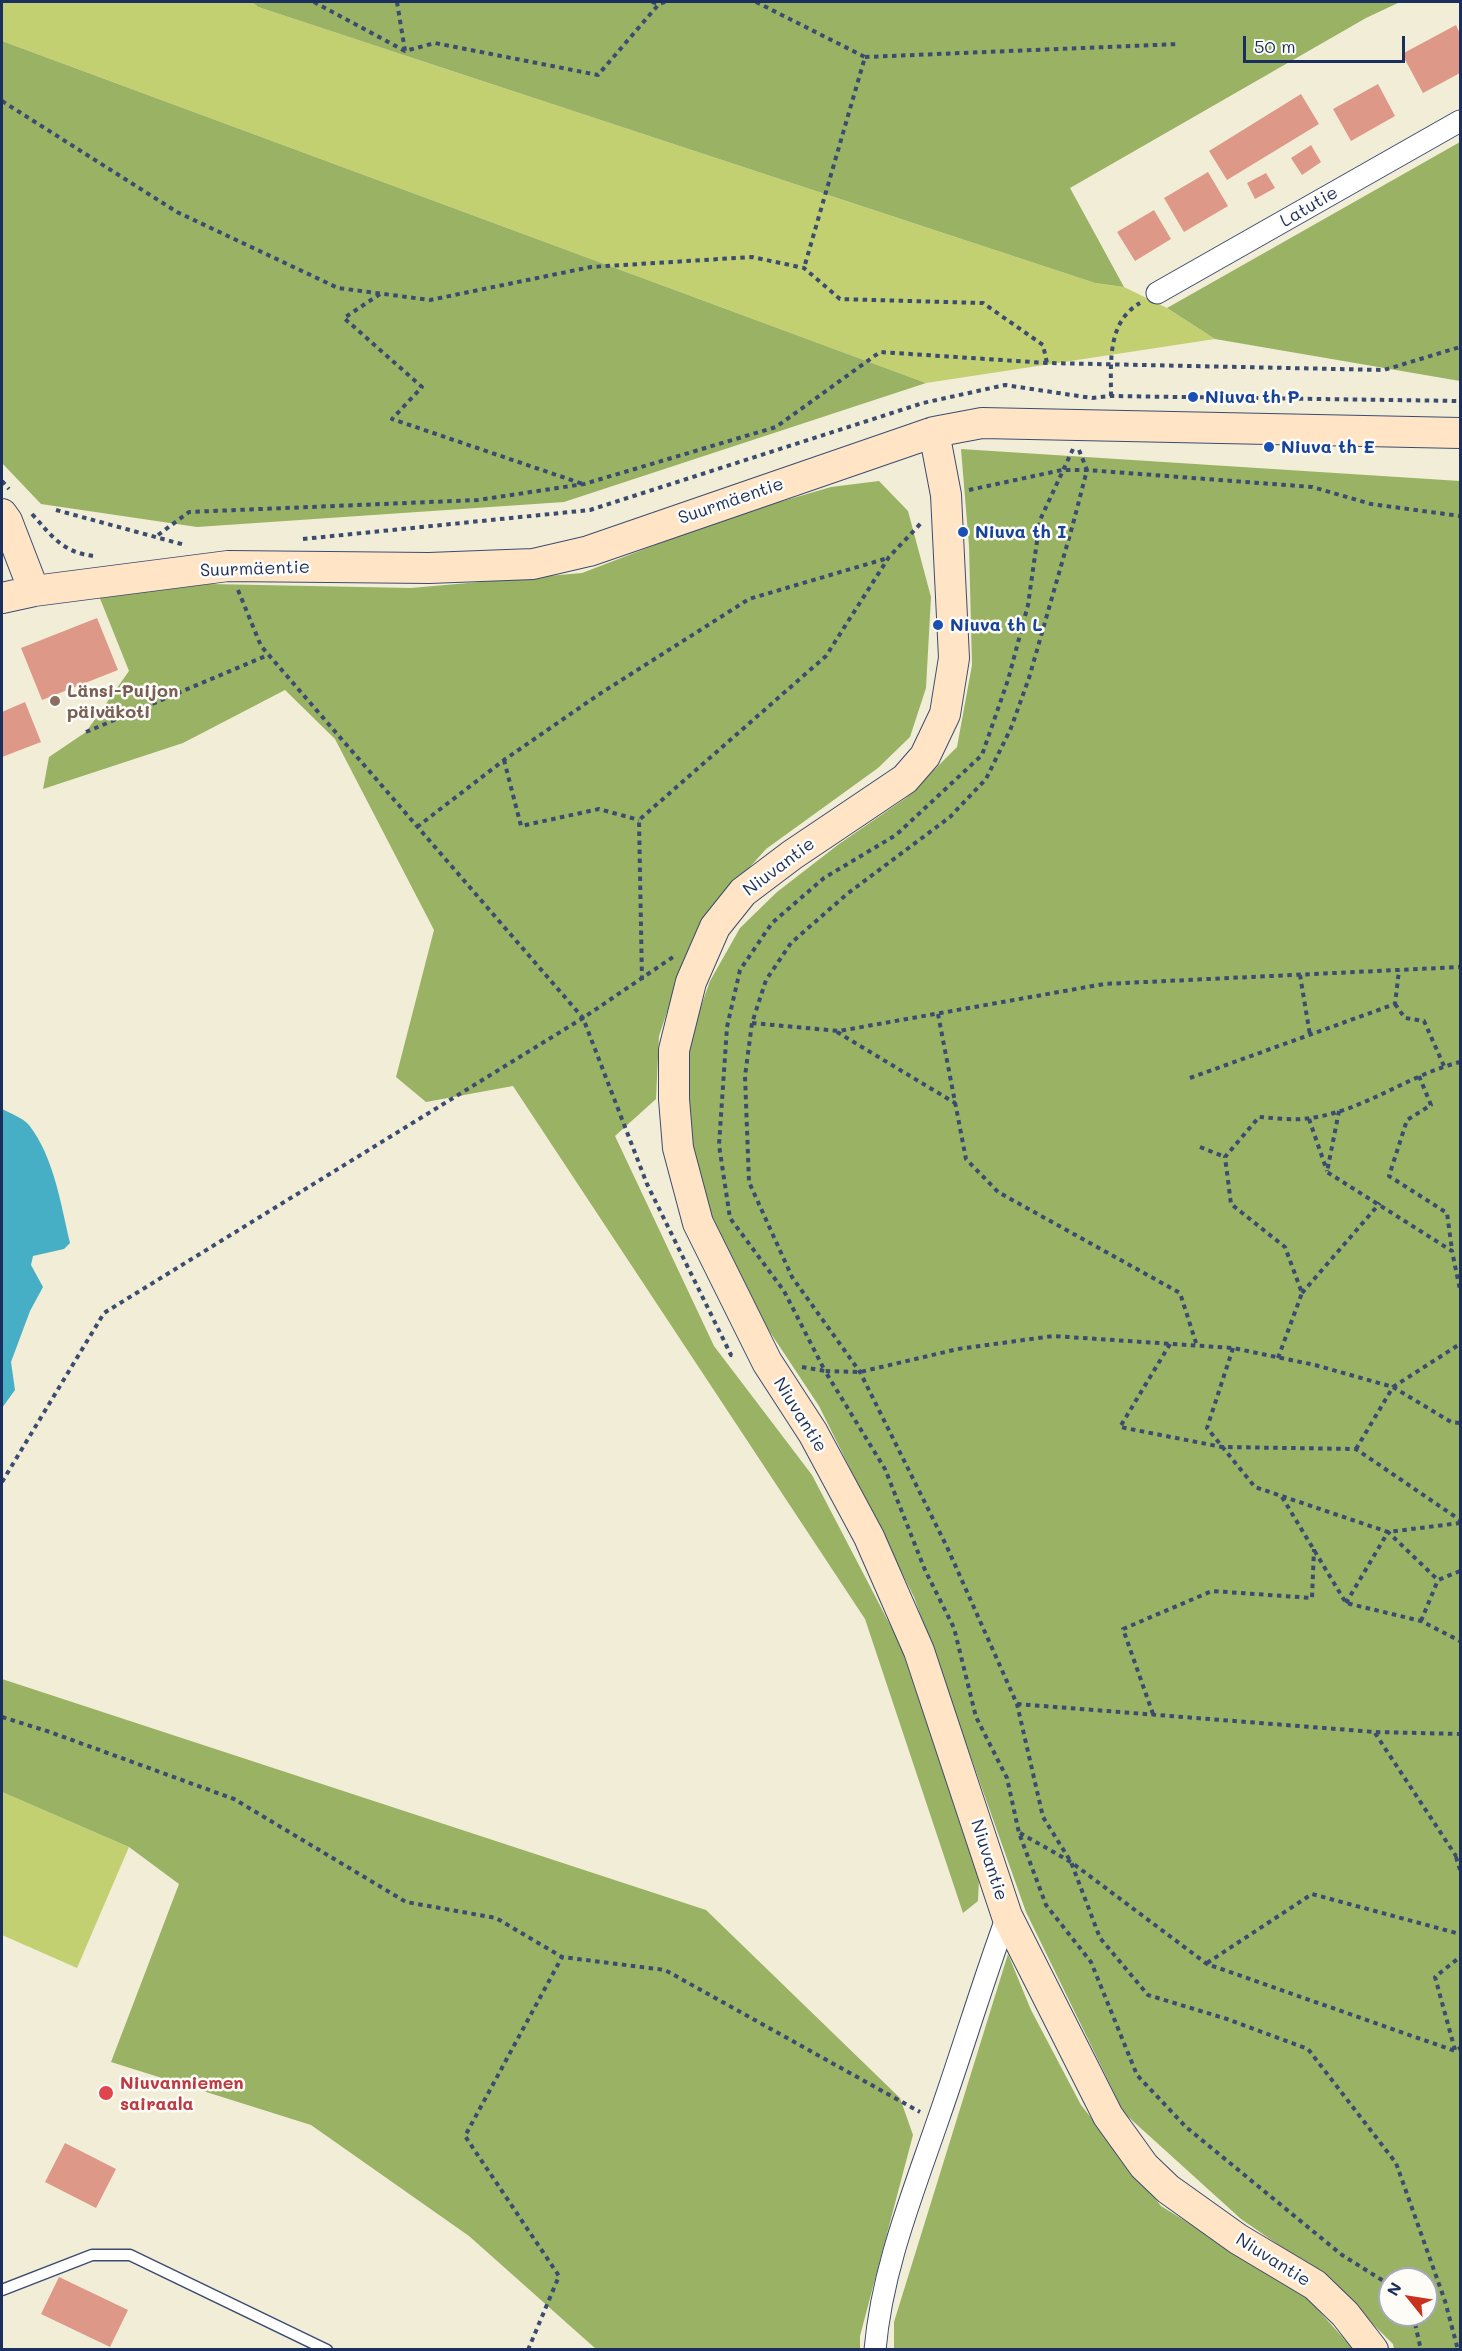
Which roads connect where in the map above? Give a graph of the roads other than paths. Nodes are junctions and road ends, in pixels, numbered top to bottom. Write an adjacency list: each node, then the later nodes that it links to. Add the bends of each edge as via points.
1 (1461, 121): 2 (street, Latutie)
2 (1157, 293)
3 (934, 432): 4 (street, Suurmäentie, via 982,423); 6 (street, Suurmäentie, via 589,550 533,564 429,568 228,566); 8 (street, Niuvantie, via 946,495 954,658 945,714 925,756 905,778 743,892 715,927 691,982 674,1050 674,1099 678,1148 698,1223 767,1362 813,1433 878,1558 919,1651)
4 (1461, 433)
5 (14, 506): 6 (street, via 7,521)
6 (34, 591): 7 (street, Suurmäentie)
7 (2, 598)
8 (1007, 1916): 11 (street, via 887,2271); 12 (street, Niuvantie, via 1108,2116 1144,2166 1168,2189 1238,2239 1314,2285)
9 (2, 2290): 10 (lane, via 92,2255 130,2255)
10 (327, 2349)
11 (875, 2349)
12 (1374, 2349)

